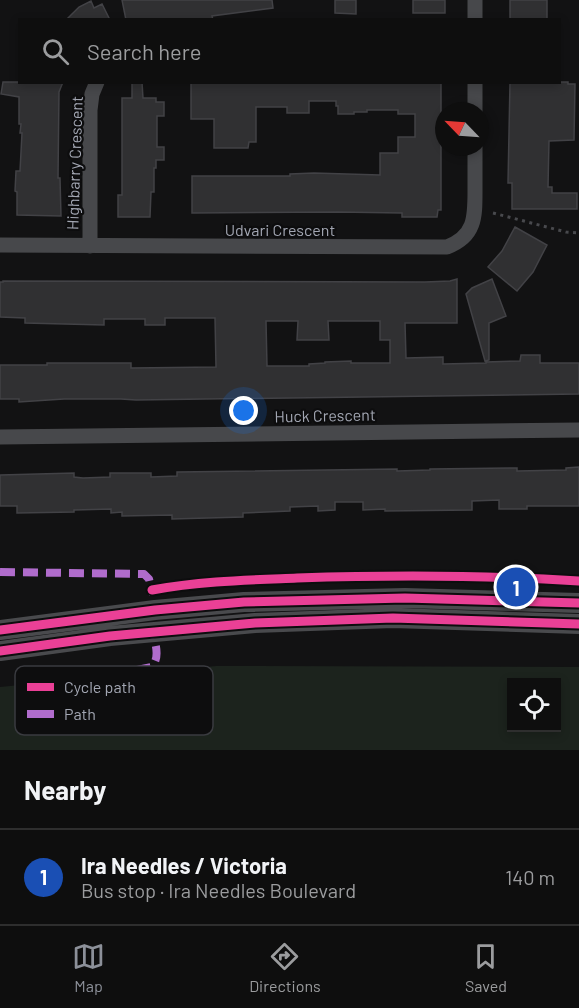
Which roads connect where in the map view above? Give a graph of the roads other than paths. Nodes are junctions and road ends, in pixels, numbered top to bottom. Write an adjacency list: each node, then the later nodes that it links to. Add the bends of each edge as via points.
1 (475, 0): 2 (street)
2 (475, 18)
3 (96, 84): 8 (street, Highbarry Crescent, via 90,111)
4 (475, 84): 5 (street)
5 (475, 102)
6 (475, 156): 8 (street, Udvari Crescent, via 476,214 466,235 447,247)
7 (0, 245): 8 (street, Udvari Crescent)
8 (90, 246)
9 (579, 430): 10 (street, Huck Crescent)
10 (0, 437)
11 (579, 603): 13 (main road, via 405,598 244,602)
12 (579, 624): 14 (main road, via 393,618 255,623)
13 (0, 630)
14 (0, 651)

